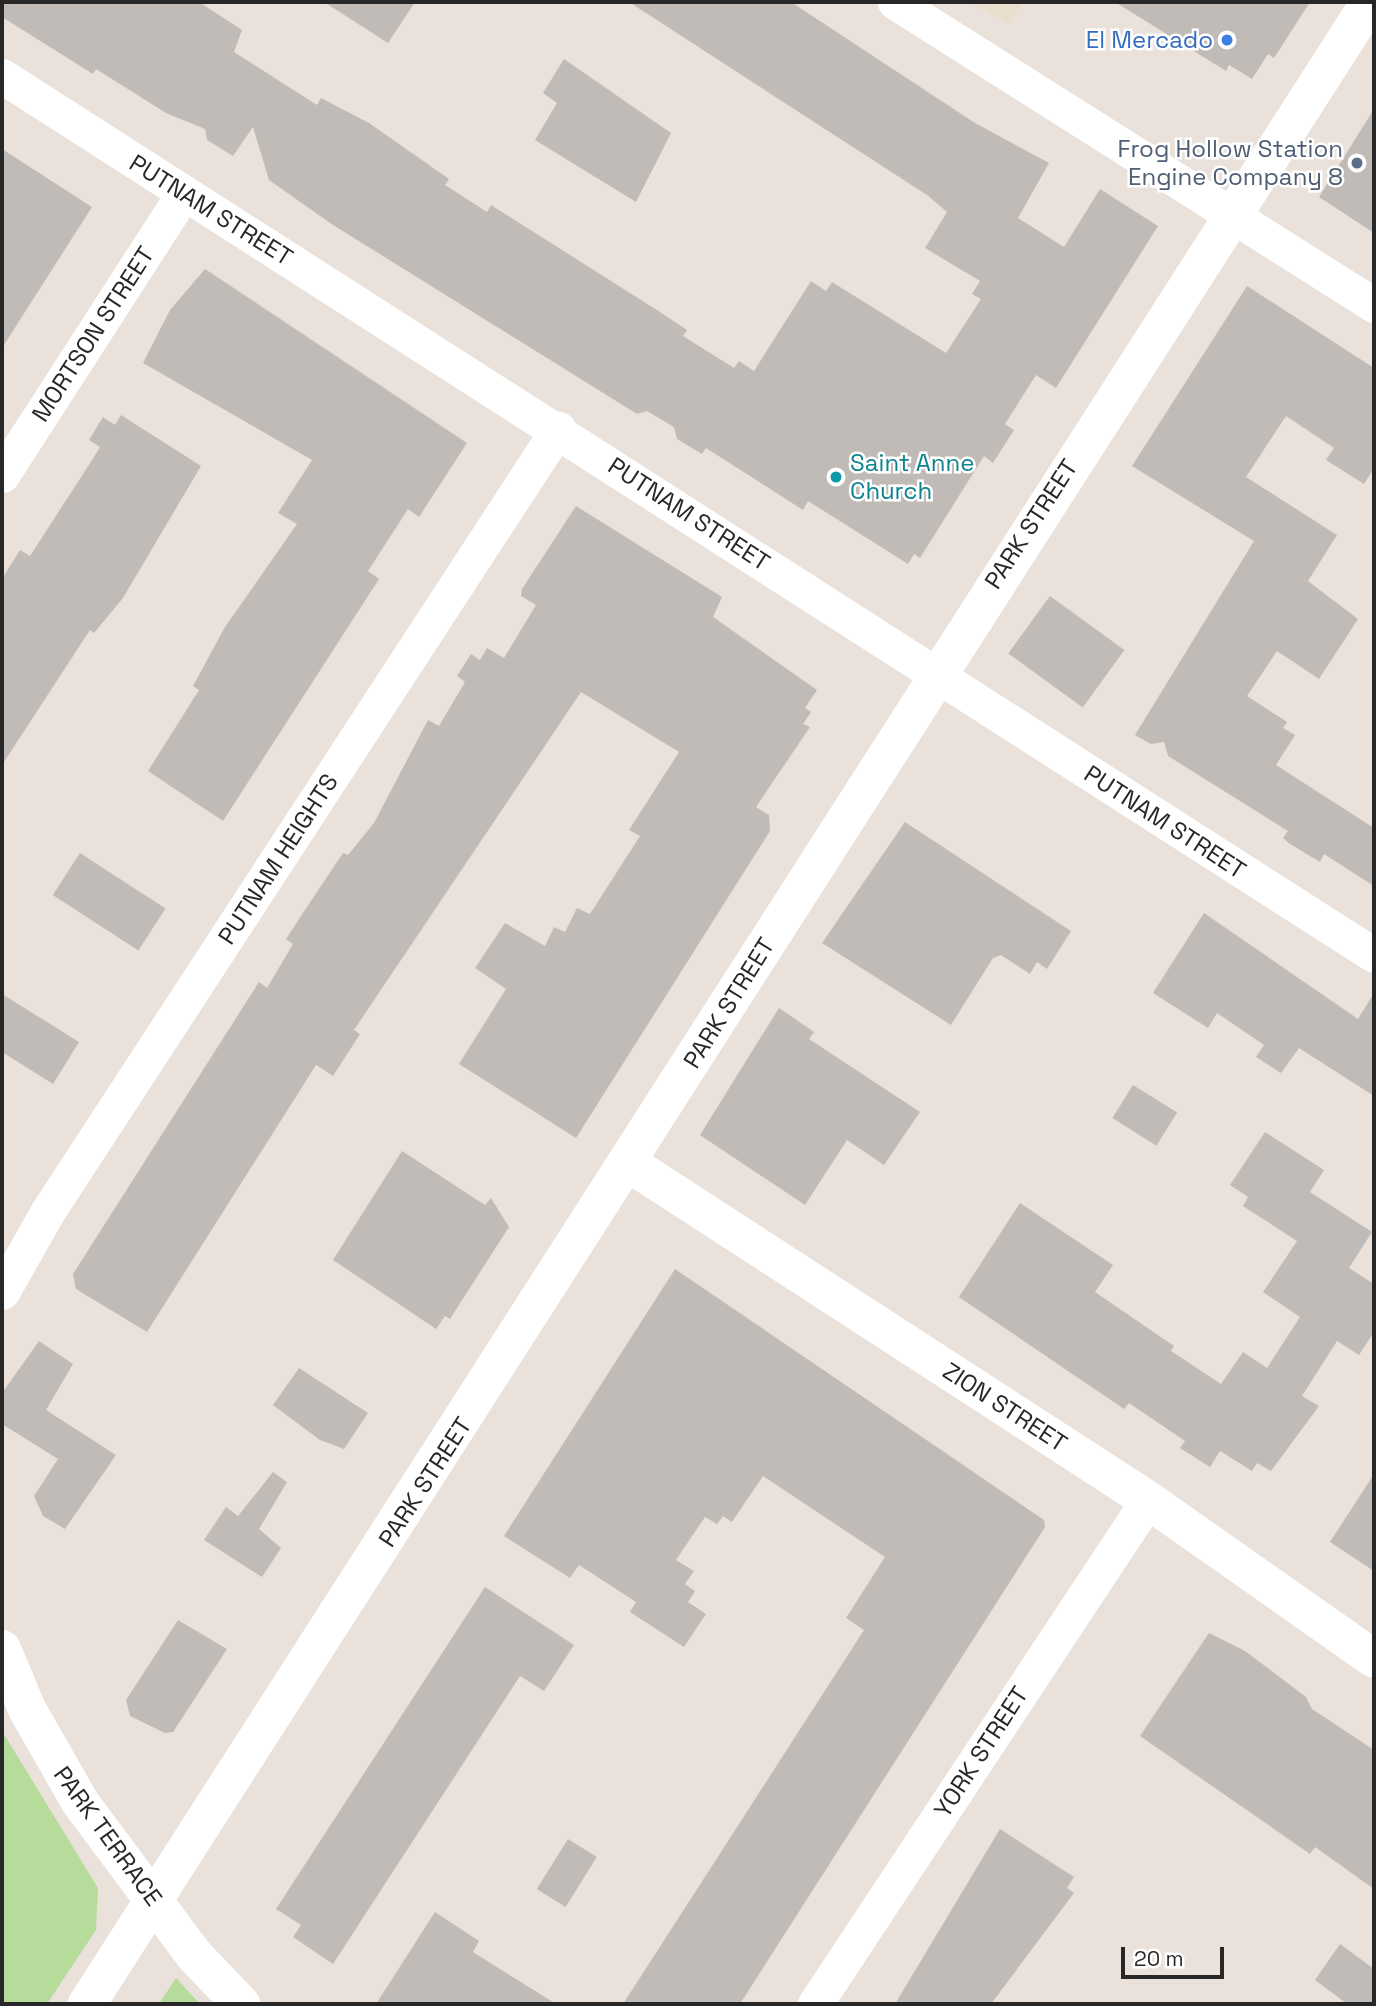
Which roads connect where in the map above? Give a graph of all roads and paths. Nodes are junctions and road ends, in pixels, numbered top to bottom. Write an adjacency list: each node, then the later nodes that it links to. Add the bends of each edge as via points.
1 (895, 2): 5 (street)
2 (1370, 2): 5 (main road, PARK STREET)
3 (2, 76): 4 (street, PUTNAM STREET)
4 (184, 192): 7 (street, PUTNAM STREET); 8 (street, MORTSON STREET)
5 (1232, 213): 6 (street); 9 (main road, PARK STREET)
6 (1374, 305)
7 (558, 429): 9 (street, PUTNAM STREET); 12 (street, PUTNAM HEIGHTS, via 48,1212)
8 (2, 475)
9 (935, 673): 10 (street, PUTNAM STREET); 11 (main road, PARK STREET)
10 (1374, 955)
11 (630, 1164): 13 (main road, ZION STREET); 16 (main road, PARK STREET)
12 (2, 1292)
13 (1147, 1500): 15 (main road, ZION STREET); 19 (street, YORK STREET)
14 (2, 1649): 16 (main road, PARK TERRACE, via 54,1761)
15 (1374, 1659)
16 (155, 1901): 17 (main road, PARK STREET); 18 (main road, PARK TERRACE)
17 (88, 2004)
18 (241, 2004)
19 (815, 2004)

